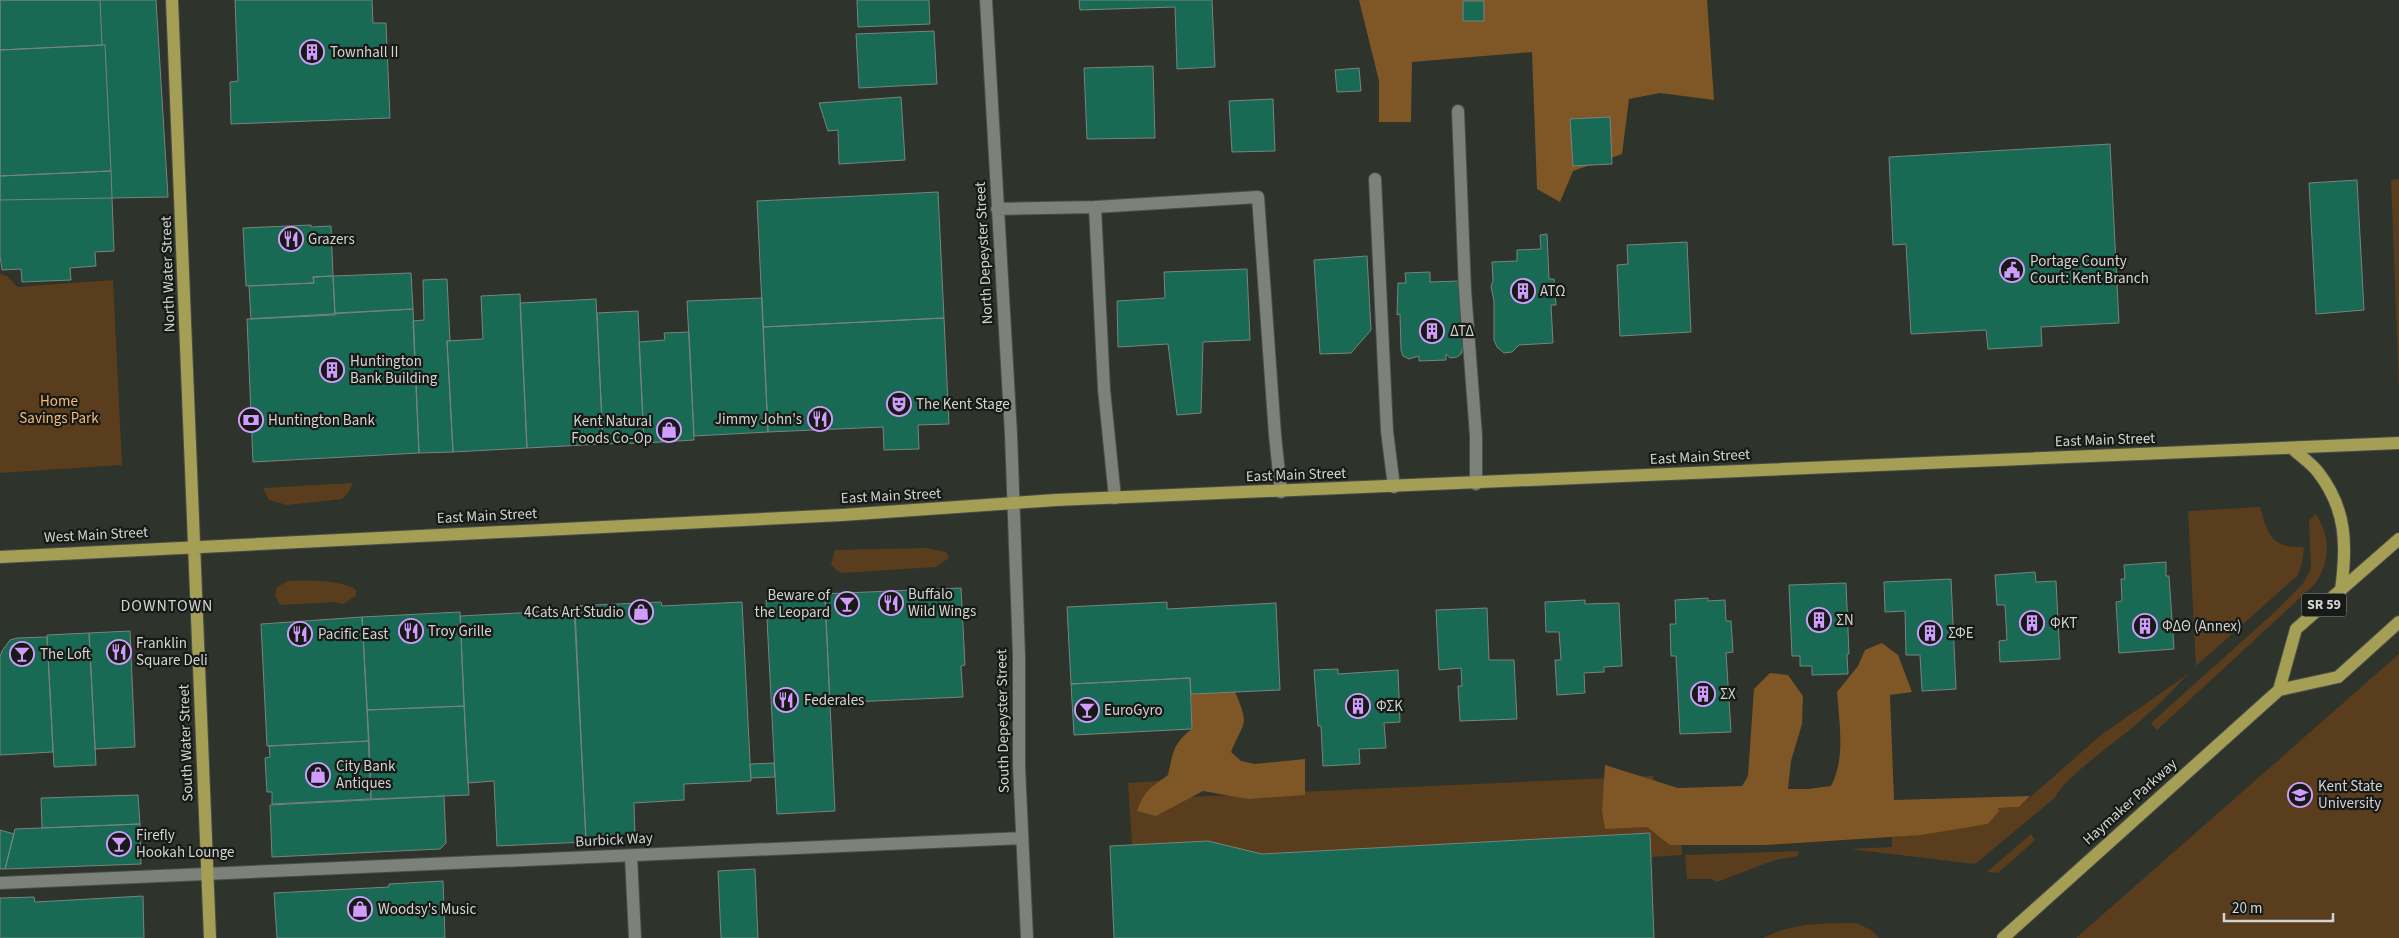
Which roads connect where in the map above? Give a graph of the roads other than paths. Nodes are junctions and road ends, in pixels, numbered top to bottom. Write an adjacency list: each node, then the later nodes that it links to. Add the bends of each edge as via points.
1 (172, 0): 15 (main road, North Water Street)
2 (986, 0): 6 (street, North Depeyster Street)
3 (1458, 112): 9 (street)
4 (1376, 179): 10 (street, via 1387,431)
5 (1095, 207): 6 (street); 11 (street, via 1258,197); 12 (street, via 1104,389)
6 (997, 209): 13 (street, North Depeyster Street)
7 (2399, 443): 8 (main road, East Main Street)
8 (2292, 448): 9 (main road, East Main Street); 17 (main road, via 2318,472 2342,518 2345,542)
9 (1476, 484): 10 (main road, East Main Street)
10 (1394, 487): 11 (main road, East Main Street)
11 (1281, 492): 12 (main road, East Main Street)
12 (1116, 498): 13 (main road, East Main Street)
13 (1013, 504): 15 (main road, East Main Street); 20 (street, South Depeyster Street)
14 (2399, 539): 17 (main road, SR 59)
15 (194, 546): 16 (main road, West Main Street); 22 (main road, South Water Street)
16 (0, 557)
17 (2341, 590): 19 (main road, SR 59, via 2296,629)
18 (2399, 622): 19 (main road, Haymaker Parkway, via 2338,677)
19 (2279, 690): 27 (main road, Haymaker Parkway)
20 (1022, 838): 21 (street, Burbick Way); 26 (street, South Depeyster Street)
21 (631, 856): 22 (street, Burbick Way); 25 (street)
22 (207, 876): 23 (street, Burbick Way); 24 (main road, South Water Street)
23 (0, 883)
24 (210, 938)
25 (635, 938)
26 (1027, 938)
27 (2003, 938)

